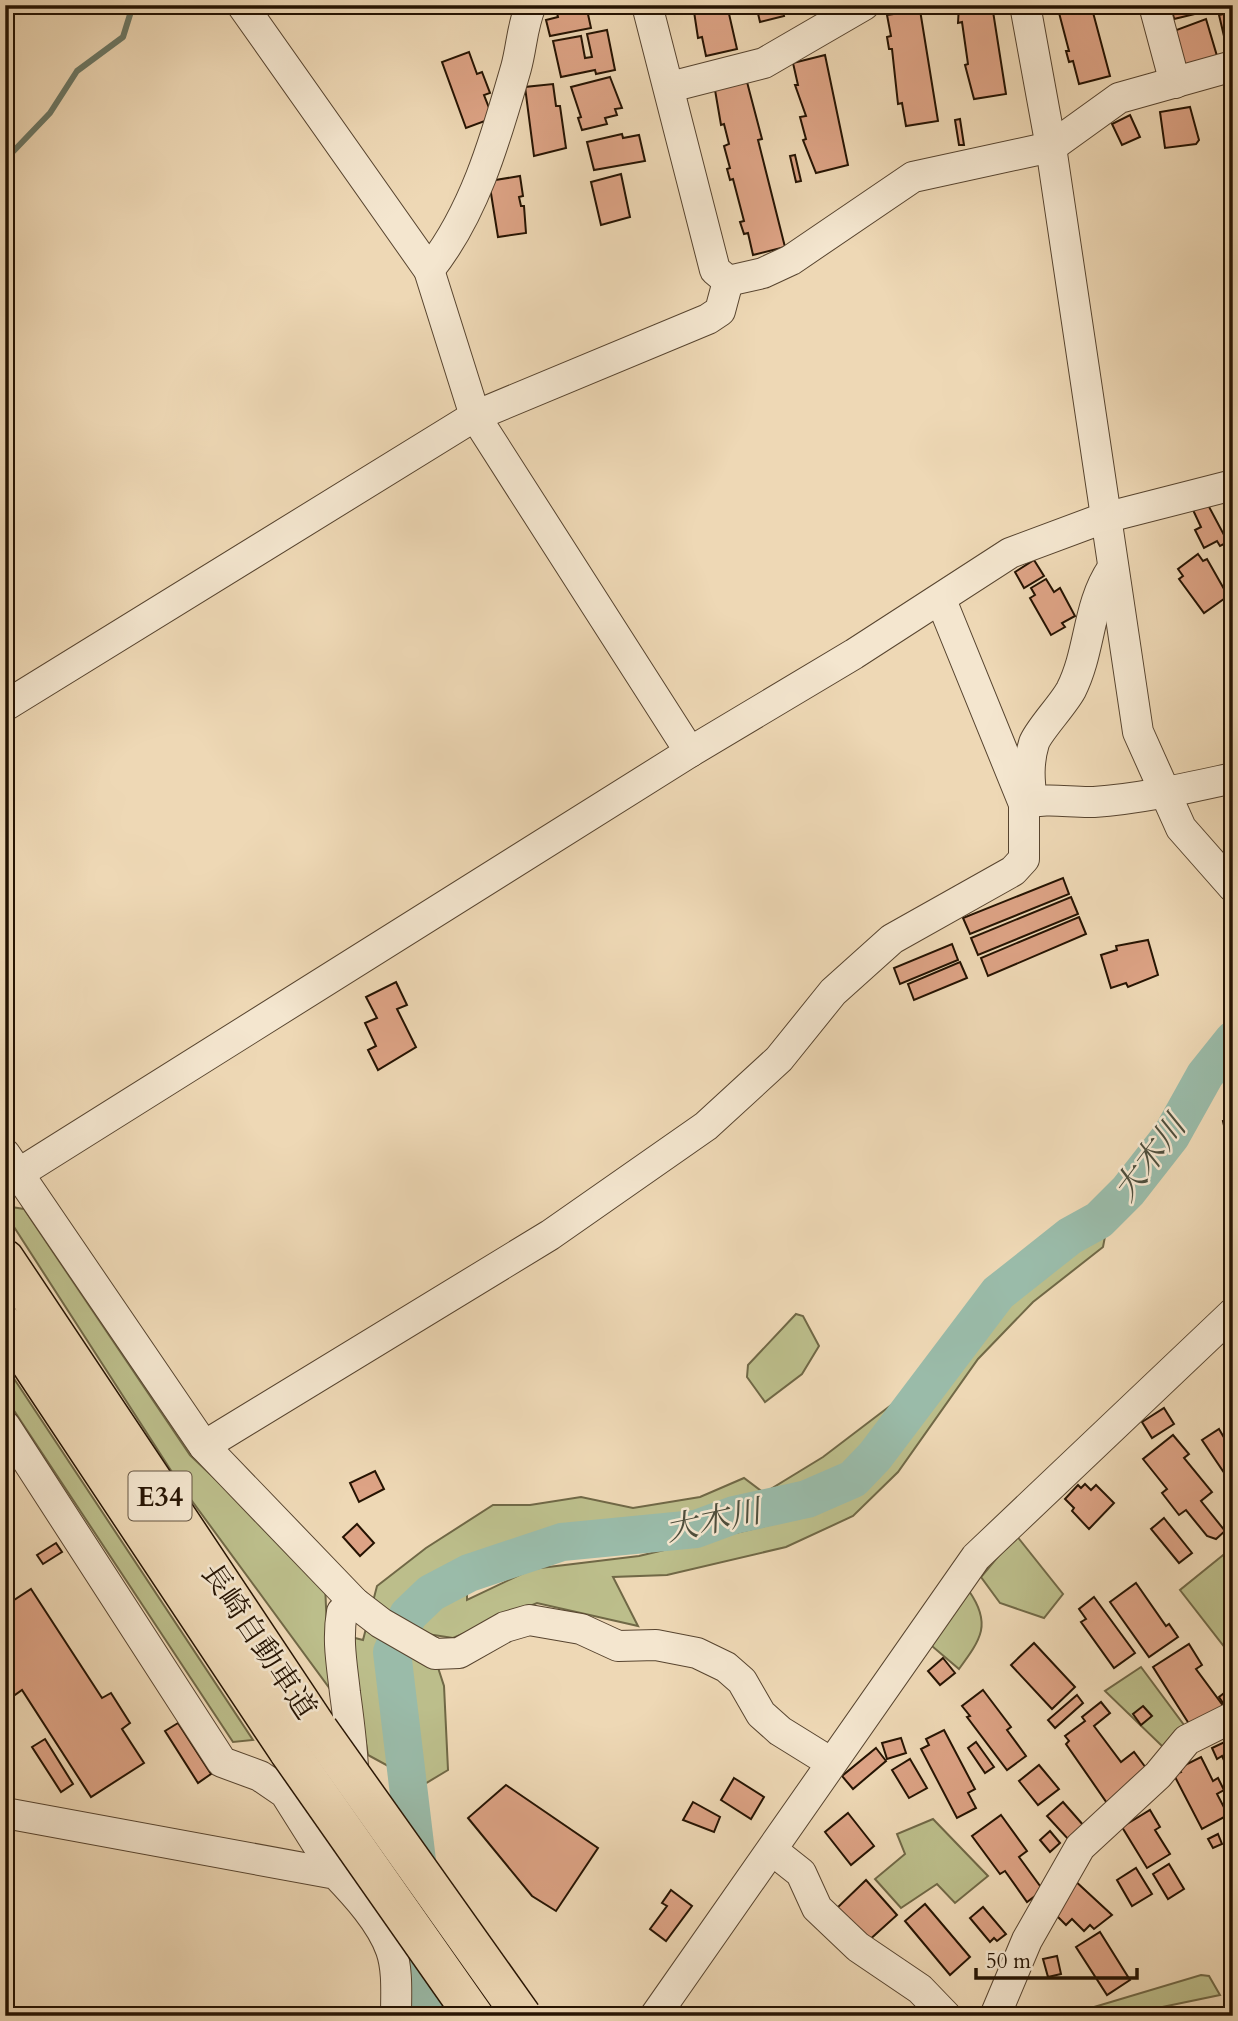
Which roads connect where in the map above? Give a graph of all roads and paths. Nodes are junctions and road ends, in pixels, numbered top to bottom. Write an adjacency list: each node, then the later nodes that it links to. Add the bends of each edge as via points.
1 (242, 5): 11 (street)
2 (531, 5): 11 (street, via 521,28 517,64 490,157 454,233)
3 (647, 5): 9 (street)
4 (864, 5): 9 (street, via 764,63)
5 (1025, 5): 10 (street)
6 (1154, 5): 8 (street)
7 (1233, 66): 8 (street)
8 (1175, 83): 10 (street, via 1119,98)
9 (670, 87): 12 (street, via 715,270)
10 (1051, 147): 12 (street, via 914,177 791,260); 15 (street)
11 (429, 270): 13 (street)
12 (728, 281): 13 (street, via 719,311 708,319)
13 (475, 416): 18 (street); 19 (street)
14 (1233, 485): 15 (street)
15 (1104, 518): 16 (street); 17 (street, via 1010,553)
16 (1112, 569): 21 (street, via 1138,732); 22 (street, via 1095,599 1080,670 1051,722 1035,738)
17 (942, 600): 19 (street); 22 (street)
18 (5, 706)
19 (690, 752): 24 (street)
20 (1233, 778): 21 (street)
21 (1164, 792): 22 (street, via 1093,802); 23 (street, via 1181,828)
22 (1028, 803): 29 (street, via 1024,859 1013,871 892,939 832,992 779,1059 706,1126 550,1235)
23 (1233, 887)
24 (9, 1170): 29 (street)
25 (5, 1259): 38 (highway, 長崎自動車道 / E34, bridge, via 319,1730)
26 (1233, 1313): 32 (street, via 976,1557)
27 (5, 1325): 37 (highway, 長崎自動車道 / E34, bridge, via 289,1752)
28 (5, 1426): 35 (street, via 222,1762 260,1776 285,1793)
29 (204, 1446): 30 (street)
30 (355, 1603): 32 (street, via 435,1654 459,1653 505,1627 529,1620 581,1629 618,1646 656,1645 697,1653 742,1681 761,1714 780,1731); 35 (street, via 342,1612 338,1633 353,1749 351,1820)
31 (1233, 1717): 41 (street, via 1187,1740 1158,1775 1080,1847 1027,1940)
32 (830, 1762): 34 (street)
33 (5, 1813): 35 (street)
34 (772, 1850): 39 (street); 40 (street, via 801,1873 817,1908 858,1947 920,1989)
35 (336, 1874): 36 (street, via 359,1897 391,1949)
36 (396, 2016)
37 (474, 2016)
38 (522, 2016)
39 (655, 2016)
40 (946, 2016)
41 (995, 2016)

